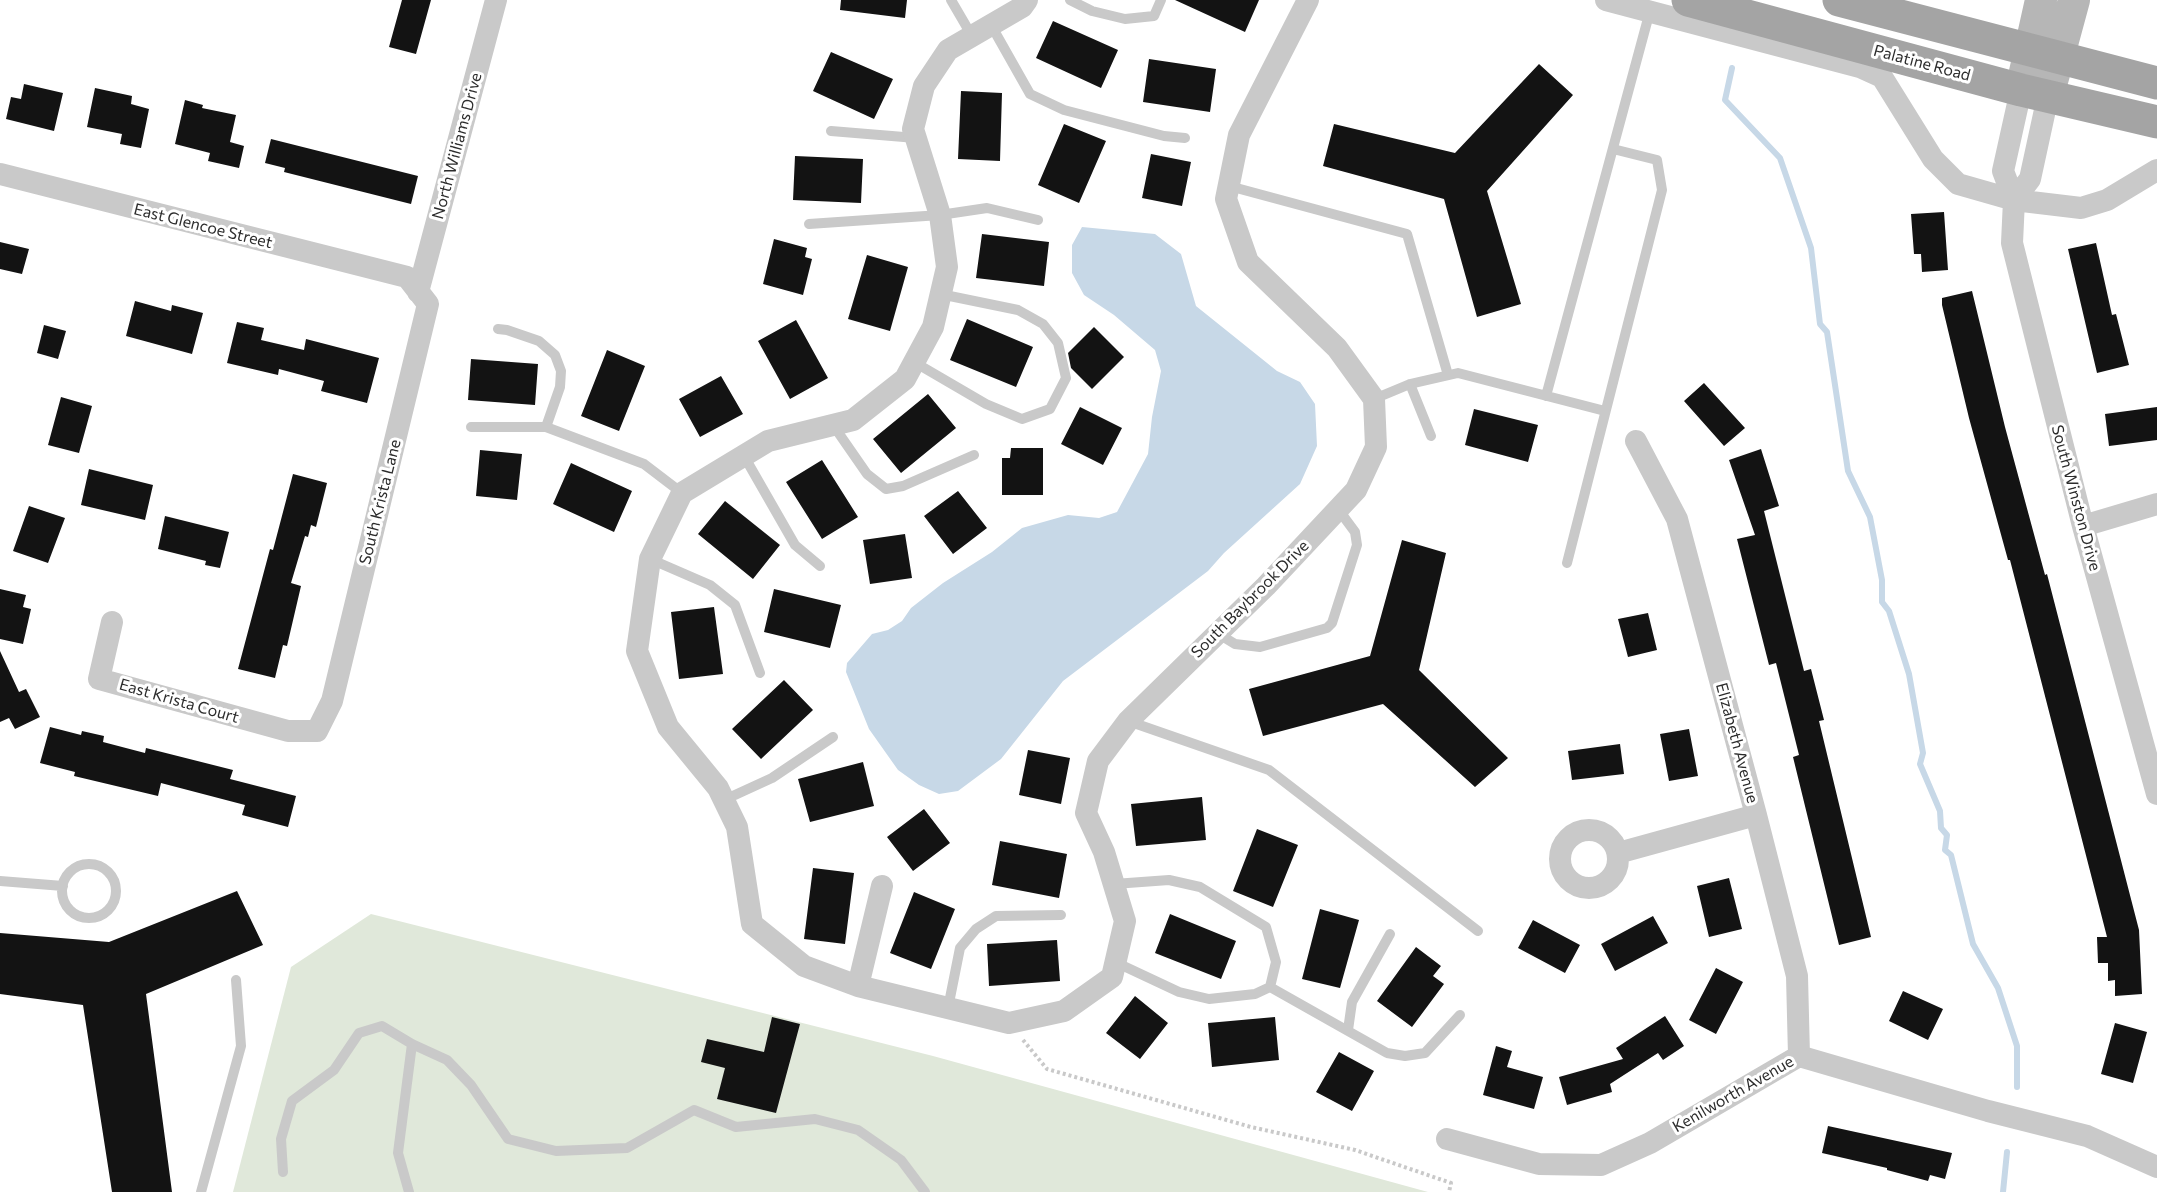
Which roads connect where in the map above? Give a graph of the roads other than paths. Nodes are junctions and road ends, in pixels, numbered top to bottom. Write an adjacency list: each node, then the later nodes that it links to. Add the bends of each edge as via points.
1 (496, 0): 29 (street, North Williams Drive)
2 (951, 0): 13 (lane)
3 (1027, 0): 13 (street, via 1022,7)
4 (1070, 0): 5 (lane, via 1092,11 1125,19 1154,16)
5 (1161, 0)
6 (1308, 0): 24 (street, via 1239,135)
7 (1606, 0): 12 (street, Palatine Road)
8 (1688, 0): 16 (main road, Palatine Road)
9 (1839, 0): 14 (main road)
10 (2041, 0): 14 (street)
11 (2074, 0): 14 (street)
12 (1650, 11): 21 (lane); 25 (street, Palatine Road, via 1860,67 1882,77 1933,159 1958,184)
13 (981, 31): 19 (street, via 948,50 924,86 914,129); 20 (lane, via 1030,94 1064,110)
14 (2044, 53): 15 (main road); 16 (street)
15 (2157, 83)
16 (2035, 93): 17 (main road, Palatine Road); 25 (street, South Winston Drive, via 2003,171)
17 (2157, 122)
18 (831, 131): 19 (lane)
19 (916, 138): 26 (street)
20 (1185, 138)
21 (1613, 149): 35 (lane); 37 (lane, via 1657,160 1662,189)
22 (2157, 170): 25 (street, Palatine Road, via 2107,200 2081,208)
23 (0, 174): 29 (street, East Glencoe Street)
24 (1229, 186): 33 (lane, via 1407,234); 36 (street, via 1226,199 1248,262 1337,348)
25 (2014, 200): 48 (street, South Winston Drive, via 2012,243)
26 (940, 215): 27 (lane, via 987,208); 28 (lane); 30 (street, via 947,267)
27 (1038, 220)
28 (809, 224)
29 (412, 285): 56 (street, South Krista Lane, via 428,304 332,700)
30 (940, 294): 32 (street, via 933,327); 32 (lane, via 1018,310 1043,324 1058,343 1066,378 1050,409 1022,419 986,404)
31 (498, 329): 40 (lane, via 539,340 555,355 561,371 560,387)
32 (914, 362): 38 (street, via 905,379 853,420)
33 (1448, 375): 34 (lane); 35 (lane, via 1458,373)
34 (1410, 384): 36 (lane); 41 (lane)
35 (1546, 396): 37 (lane)
36 (1374, 399): 47 (street, South Baybrook Drive, via 1376,447 1356,490)
37 (1605, 411): 50 (lane)
38 (833, 425): 43 (lane, via 867,474 886,489 903,486); 44 (street, via 768,441)
39 (471, 427): 40 (lane)
40 (546, 427): 45 (lane, via 644,464)
41 (1431, 436)
42 (1636, 441): 60 (street, Elizabeth Avenue, via 1677,519)
43 (974, 455)
44 (744, 456): 45 (street); 51 (lane, via 795,544)
45 (682, 493): 49 (street, South Baybrook Drive)
46 (2157, 504): 48 (street)
47 (1338, 509): 53 (street, South Baybrook Drive); 53 (lane, via 1355,532 1357,546 1332,623 1327,628 1260,647 1235,644)
48 (2083, 526): 58 (street, South Winston Drive)
49 (650, 559): 54 (lane, via 710,585 735,605); 59 (street, South Baybrook Drive, via 636,651 668,727)
50 (1567, 563)
51 (820, 566)
52 (112, 622): 56 (street, East Krista Court, via 99,679 288,731)
53 (1217, 633): 55 (street, South Baybrook Drive)
54 (760, 673)
55 (1128, 721): 63 (street, South Baybrook Drive, via 1098,761 1086,813); 67 (lane, via 1269,770)
56 (316, 730)
57 (833, 737): 59 (lane, via 772,778)
58 (2157, 794)
59 (724, 800): 71 (street, South Baybrook Drive, via 737,827 752,924 804,966)
60 (1756, 815): 61 (street); 77 (street, Elizabeth Avenue, via 1797,976)
61 (1618, 853)
62 (0, 881): 64 (lane)
63 (1114, 884): 69 (street, South Baybrook Drive, via 1125,921); 72 (lane, via 1169,880 1200,886 1266,927 1276,962)
64 (63, 886): 64 (lane, via 72,871 98,866 112,877 116,894 109,910 85,918 65,903)
65 (882, 886): 71 (street)
66 (1061, 915): 73 (lane, via 996,916 976,929 960,948)
67 (1478, 931)
68 (1390, 934): 75 (lane, via 1352,1002)
69 (1115, 962): 72 (lane, via 1179,992 1209,999 1255,994); 73 (street, South Baybrook Drive, via 1112,977 1064,1011 1009,1023)
70 (236, 980): 81 (lane, via 241,1046)
71 (858, 986): 73 (street, South Baybrook Drive)
72 (1270, 987): 75 (lane)
73 (948, 1008)
74 (1460, 1015): 75 (lane, via 1425,1053 1405,1056 1387,1053)
75 (1348, 1030)
76 (412, 1044): 80 (lane, via 382,1026 359,1034 334,1070 292,1101 280,1139); 82 (lane, via 398,1153); 83 (lane, via 447,1060 471,1085 507,1139 556,1151 627,1148 694,1110 736,1127 815,1119 858,1130 901,1160)
77 (1799, 1056): 78 (street, Kenilworth Avenue, via 1650,1143 1601,1165 1539,1164); 79 (street, Kenilworth Avenue, via 2087,1136)
78 (1446, 1139)
79 (2155, 1160)
80 (283, 1172)
81 (201, 1192)
82 (410, 1192)
83 (925, 1192)

